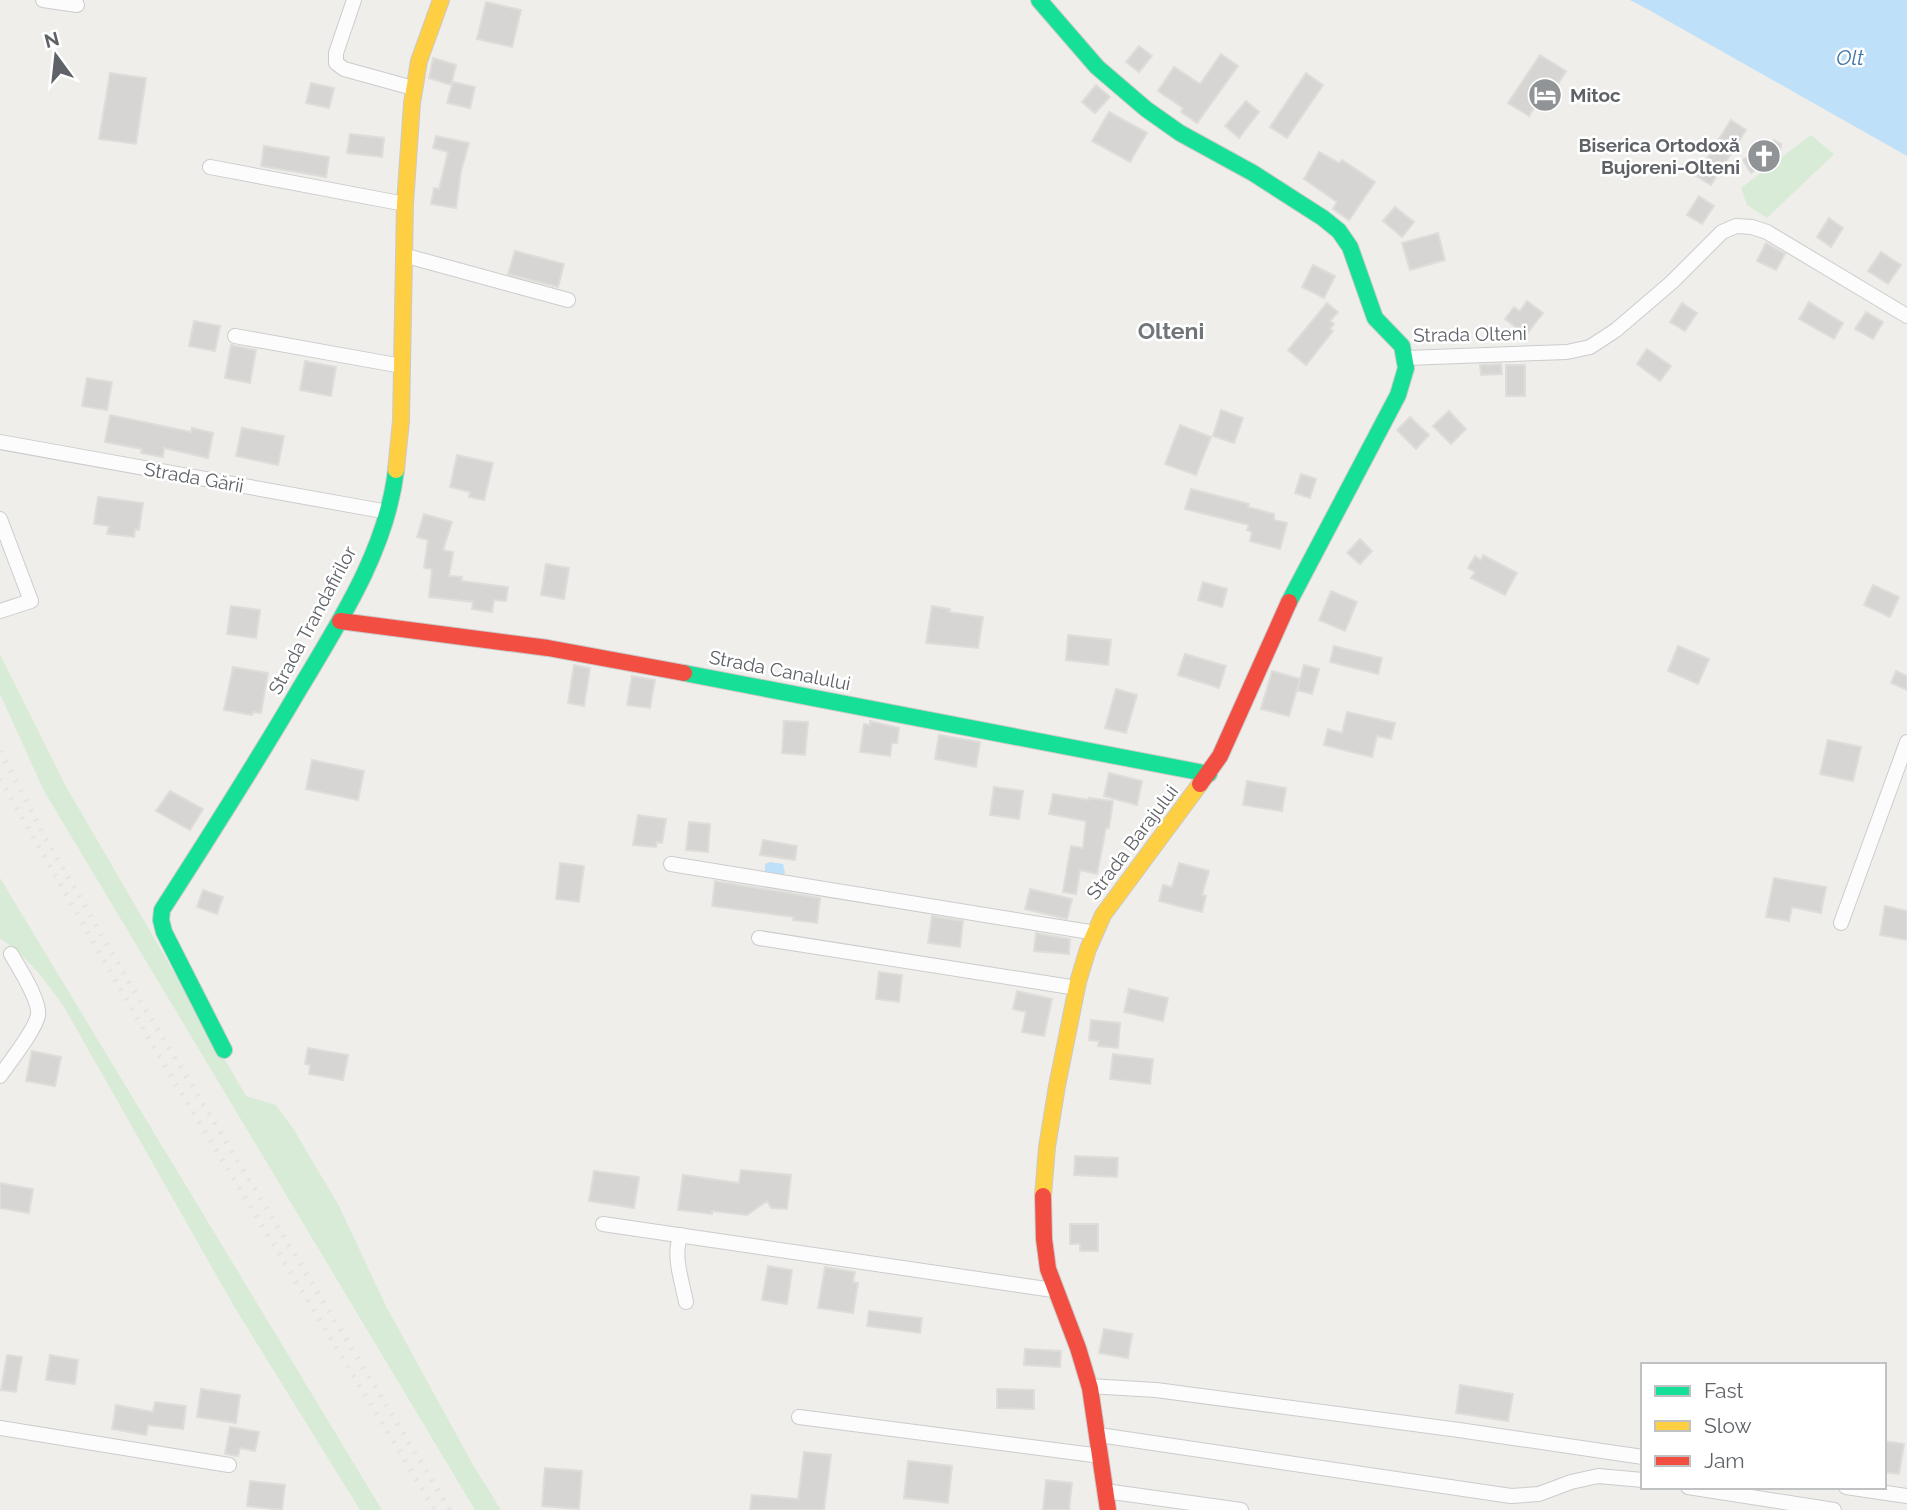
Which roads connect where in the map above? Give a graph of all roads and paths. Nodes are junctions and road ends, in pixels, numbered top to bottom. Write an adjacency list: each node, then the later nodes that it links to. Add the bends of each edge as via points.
1 (43, 0): 5 (street)
2 (354, 0): 6 (street, via 336,63)
3 (440, 0): 6 (street, Strada Trandafirilor)
4 (1039, 0): 13 (street, Strada Olteni, via 1097,67 1146,109 1339,231 1350,247 1368,304 1402,346)
5 (77, 5)
6 (413, 88): 8 (street, Strada Trandafirilor)
7 (209, 167): 8 (street)
8 (405, 204): 9 (street, Strada Trandafirilor)
9 (404, 255): 10 (street); 14 (street, Strada Trandafirilor)
10 (568, 300)
11 (1907, 316): 13 (street, Strada Olteni, via 1767,232 1736,226 1721,232 1672,282 1590,347 1567,352)
12 (235, 337): 14 (street)
13 (1406, 358): 21 (street, Strada Barajului, via 1398,395 1297,583)
14 (402, 366): 16 (street, Strada Trandafirilor, via 397,463)
15 (0, 442): 16 (street, Strada Gării)
16 (388, 512): 19 (street, Strada Trandafirilor)
17 (0, 519): 18 (street, via 31,601)
18 (0, 611)
19 (340, 621): 21 (street, Strada Canalului, via 561,650); 28 (street, Strada Trandafirilor, via 162,910 164,932)
20 (1907, 742): 23 (street)
21 (1209, 775): 24 (street, Strada Barajului, via 1118,893)
22 (671, 864): 24 (street)
23 (1840, 923)
24 (1096, 933): 27 (street, Strada Barajului)
25 (759, 938): 27 (street)
26 (12, 954): 29 (street, via 38,1015)
27 (1077, 988): 32 (street, Strada Barajului, via 1055,1096 1044,1184 1044,1227)
28 (224, 1050)
29 (0, 1076)
30 (603, 1224): 31 (street)
31 (681, 1235): 32 (street); 33 (street, via 677,1244)
32 (1053, 1290): 34 (street, Strada Barajului)
33 (686, 1302)
34 (1089, 1386): 37 (street, Strada Barajului); 39 (street, via 1184,1394)
35 (799, 1417): 38 (street)
36 (0, 1428): 40 (street)
37 (1098, 1435): 38 (street, Strada Barajului); 41 (street, via 1511,1496 1539,1494 1598,1476)
38 (1101, 1456): 44 (street, Strada Barajului)
39 (1641, 1457)
40 (229, 1465)
41 (1641, 1480)
42 (1701, 1489): 48 (street)
43 (1860, 1489): 45 (street)
44 (1105, 1491): 46 (street, Strada Barajului); 47 (street)
45 (1907, 1496)
46 (1108, 1510)
47 (1241, 1510)
48 (1834, 1510)

